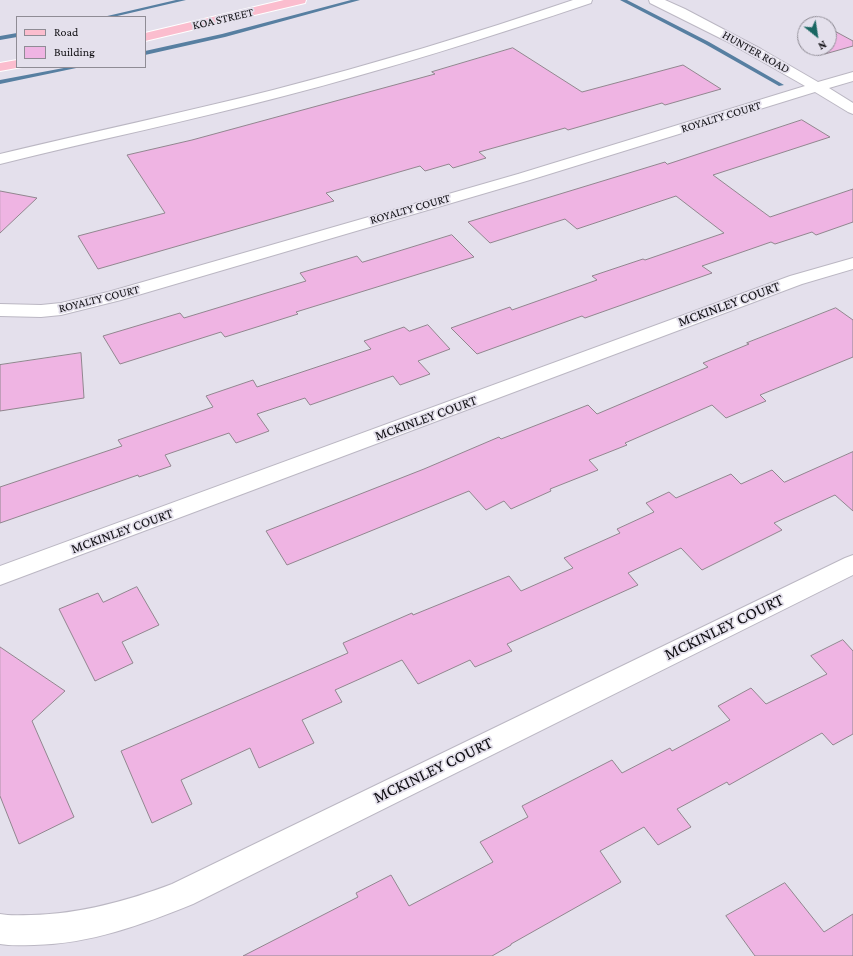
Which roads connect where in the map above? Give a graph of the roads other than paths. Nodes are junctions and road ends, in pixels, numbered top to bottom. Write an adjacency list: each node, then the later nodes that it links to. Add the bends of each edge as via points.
1 (300, 0): 4 (main road, KOA STREET)
2 (586, 0): 10 (street, via 354,73)
3 (655, 0): 8 (street, HUNTER ROAD, via 717,30)
4 (146, 37)
5 (16, 64): 6 (main road)
6 (0, 67)
7 (853, 76): 8 (street, ROYALTY COURT)
8 (816, 87): 9 (street, HUNTER ROAD); 12 (street, ROYALTY COURT, via 524,177 114,296 61,309)
9 (853, 109)
10 (0, 159)
11 (853, 263): 14 (street, MCKINLEY COURT, via 796,280)
12 (0, 310)
13 (853, 564): 15 (street, MCKINLEY COURT, via 182,894 143,910 94,923 46,930)
14 (0, 576)
15 (0, 929)

